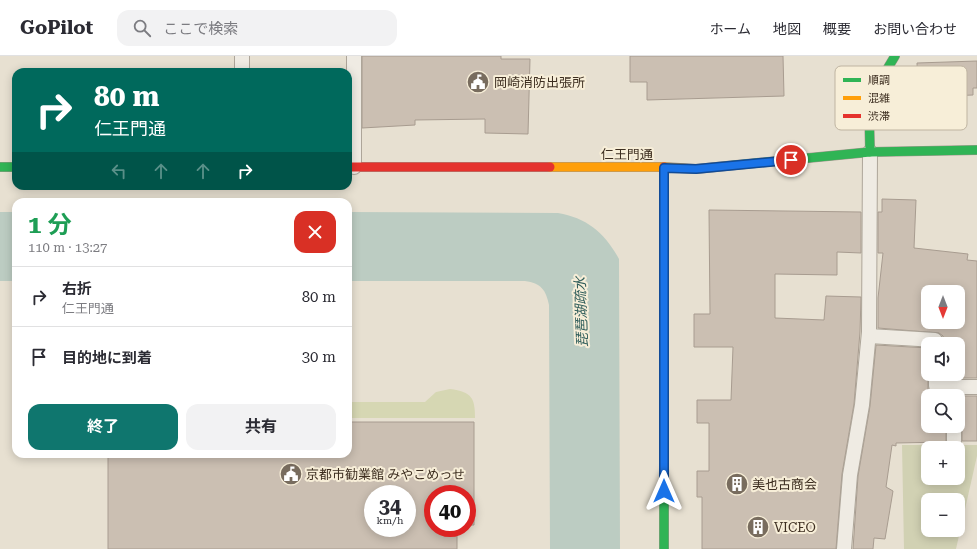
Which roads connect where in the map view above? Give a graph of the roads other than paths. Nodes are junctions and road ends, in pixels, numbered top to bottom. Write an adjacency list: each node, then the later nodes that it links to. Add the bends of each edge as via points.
1 (242, 56): 5 (lane)
2 (354, 56): 7 (lane)
3 (895, 56): 4 (street)
4 (889, 66)
5 (242, 68)
6 (870, 130): 9 (street)
7 (352, 131)
8 (977, 150): 9 (street, 仁王門通)
9 (870, 152): 13 (street, 仁王門通, via 696,169); 14 (lane)
10 (0, 167): 11 (street)
11 (12, 167)
12 (352, 168): 13 (street, 仁王門通)
13 (664, 168): 22 (street)
14 (869, 336): 15 (lane); 23 (lane, via 862,404 850,475)
15 (921, 339)
16 (936, 381): 18 (lane, via 936,386)
17 (977, 387): 19 (lane)
18 (946, 389)
19 (965, 389)
20 (954, 433): 21 (lane)
21 (954, 441)
22 (664, 549)
23 (844, 549)

